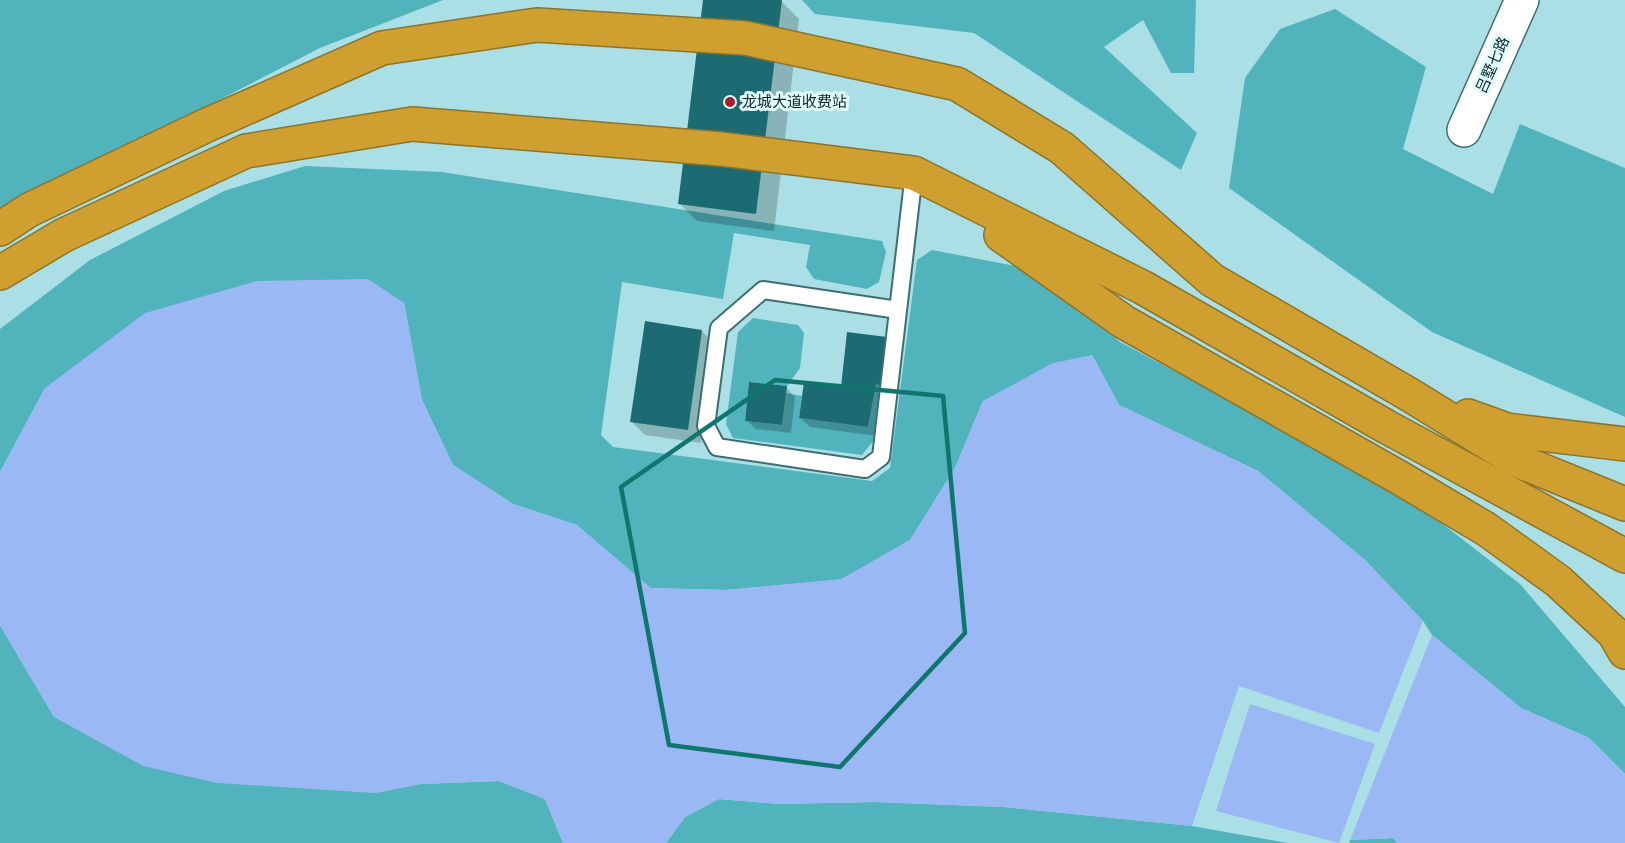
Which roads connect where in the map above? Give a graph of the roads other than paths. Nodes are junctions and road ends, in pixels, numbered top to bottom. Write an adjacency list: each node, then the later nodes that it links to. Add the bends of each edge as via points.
1 (1522, 0): 2 (street, 吕墅七路)
2 (1464, 130)
3 (914, 174): 6 (highway, via 722,149 412,124 246,151); 10 (lane); 16 (highway, via 1142,287 1387,427); 17 (highway, via 1124,322 1486,529 1558,581)
4 (29, 210): 5 (highway); 7 (highway); 12 (highway, via 207,125 382,48 537,25 745,38 957,84 1062,148 1212,280 1410,395)
5 (0, 229)
6 (64, 235): 8 (highway); 9 (highway)
7 (0, 236)
8 (0, 273)
9 (0, 290)
10 (898, 310): 10 (lane, via 763,290 719,328 706,426 717,447 865,469 881,457)
11 (1625, 444): 12 (highway)
12 (1510, 445): 13 (highway); 14 (highway); 15 (highway)
13 (1625, 464)
14 (1625, 504)
15 (1625, 516)
16 (1625, 556)
17 (1621, 644)

